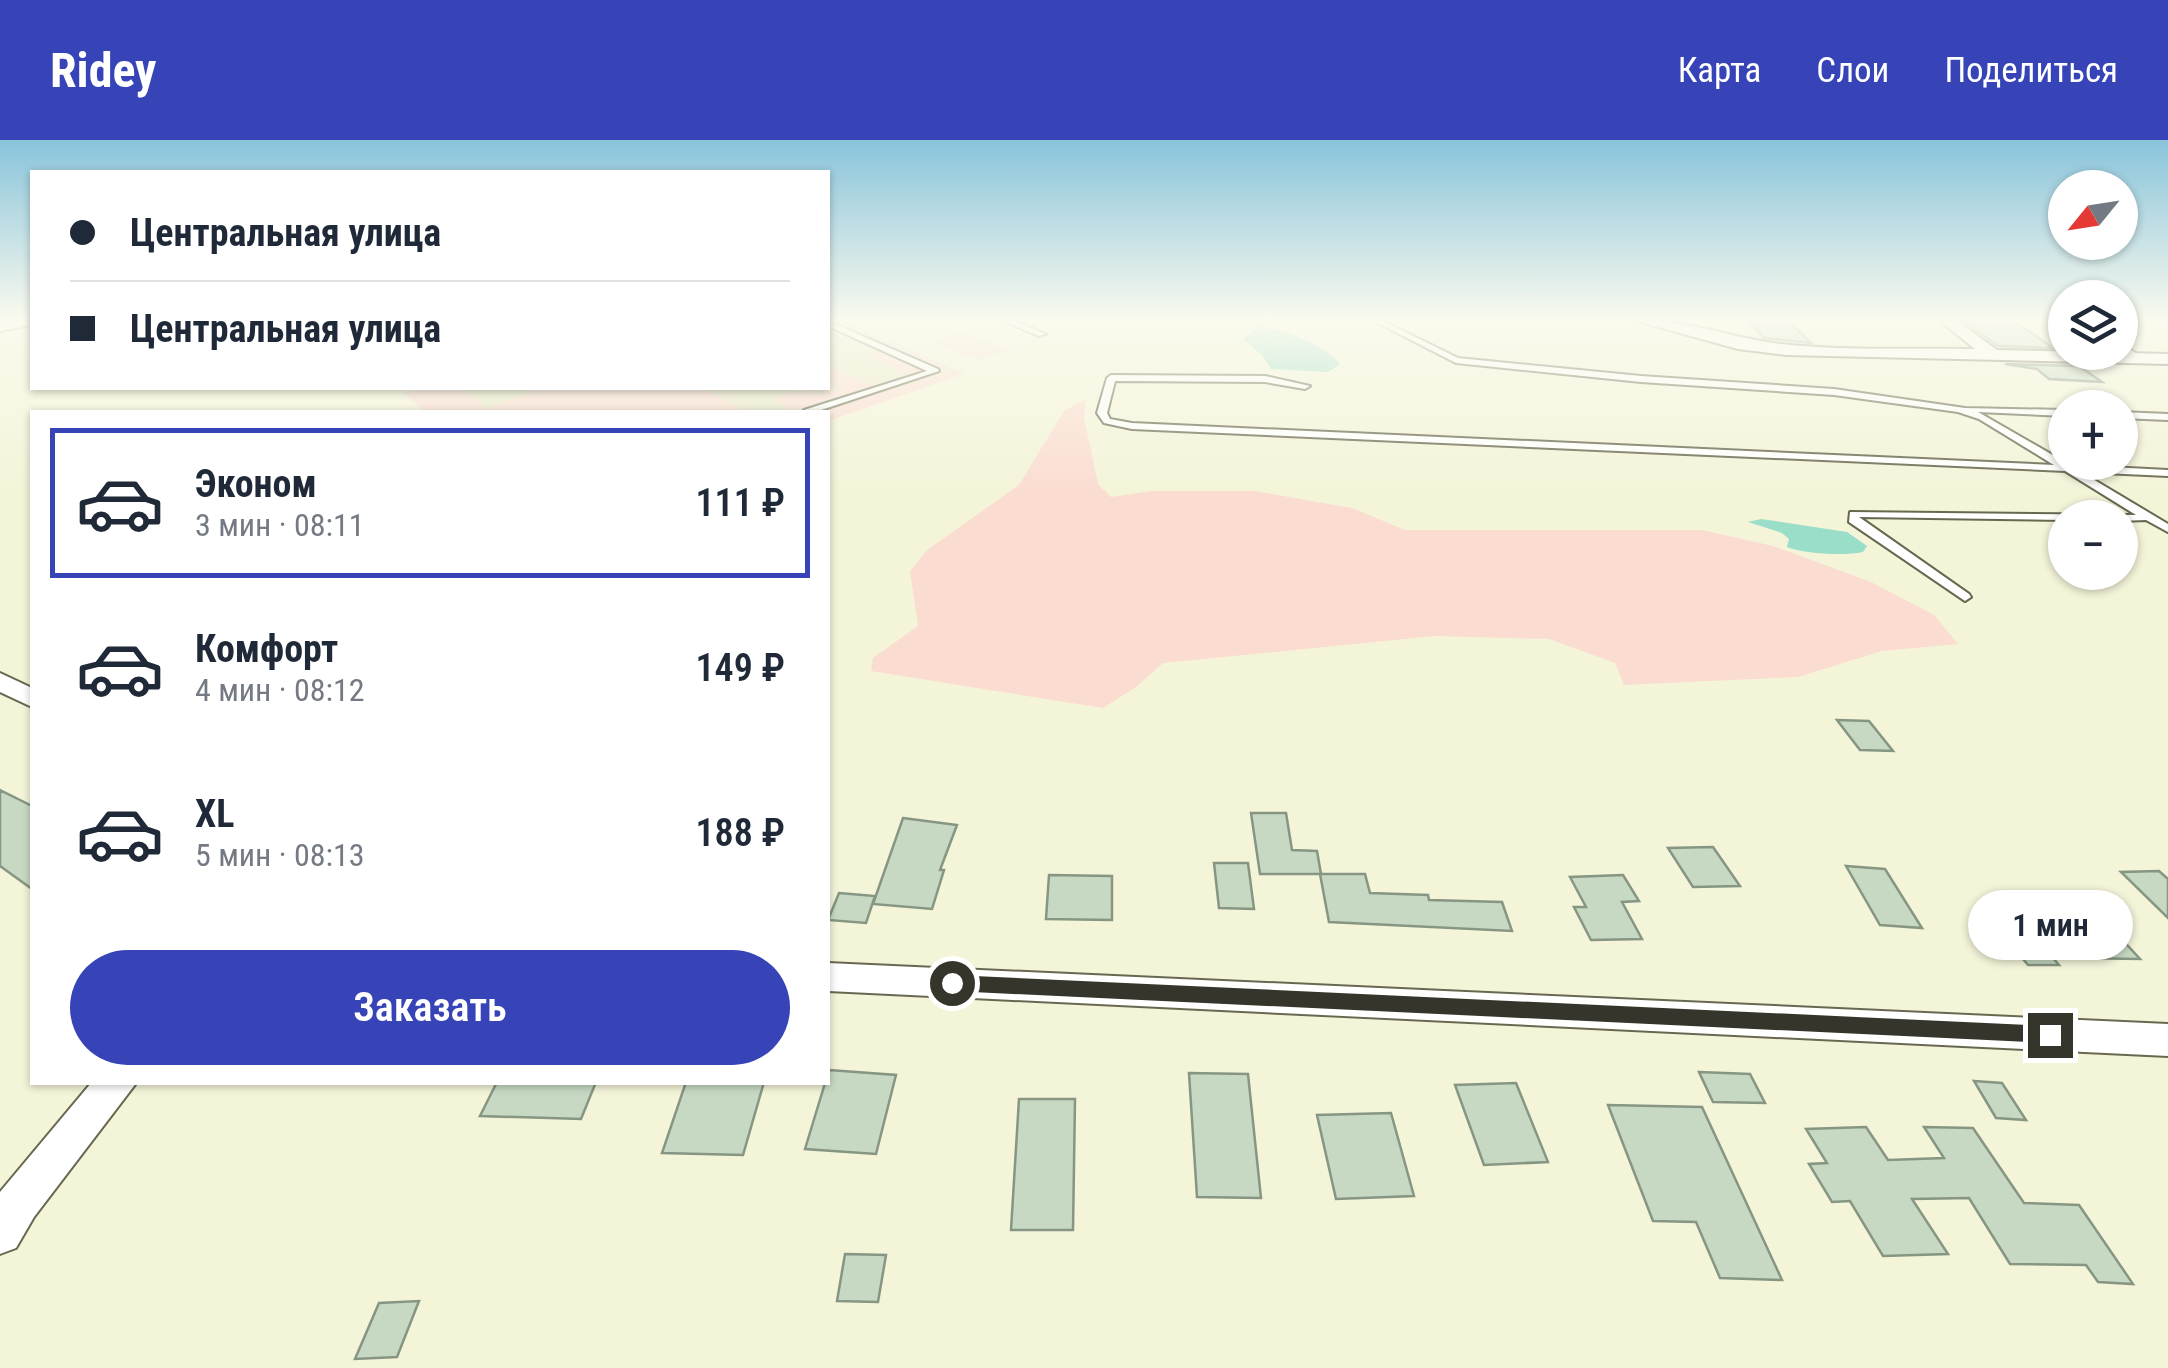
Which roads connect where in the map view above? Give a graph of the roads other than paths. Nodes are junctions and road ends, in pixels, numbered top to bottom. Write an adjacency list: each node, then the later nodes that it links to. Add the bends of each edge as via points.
1 (910, 378): 7 (lane)
2 (1111, 378): 12 (lane, via 1102,413 1107,422 1132,426)
3 (1158, 378): 5 (lane)
4 (1635, 378): 6 (lane, via 1834,392)
5 (1305, 386)
6 (1960, 409): 8 (lane); 11 (lane)
7 (813, 410)
8 (2048, 412)
9 (2138, 416): 10 (lane)
10 (2168, 417)
11 (2048, 459)
12 (2048, 465)
13 (2138, 471): 14 (lane)
14 (2168, 473)
15 (2083, 480): 16 (lane)
16 (2144, 518): 17 (lane); 18 (lane); 19 (lane, via 1854,514 1852,520)
17 (2168, 518)
18 (2168, 529)
19 (1966, 597)
20 (0, 681): 21 (street)
21 (30, 698)
22 (830, 978): 23 (street)
23 (2168, 1040)
24 (116, 1085): 25 (street)
25 (0, 1232)

